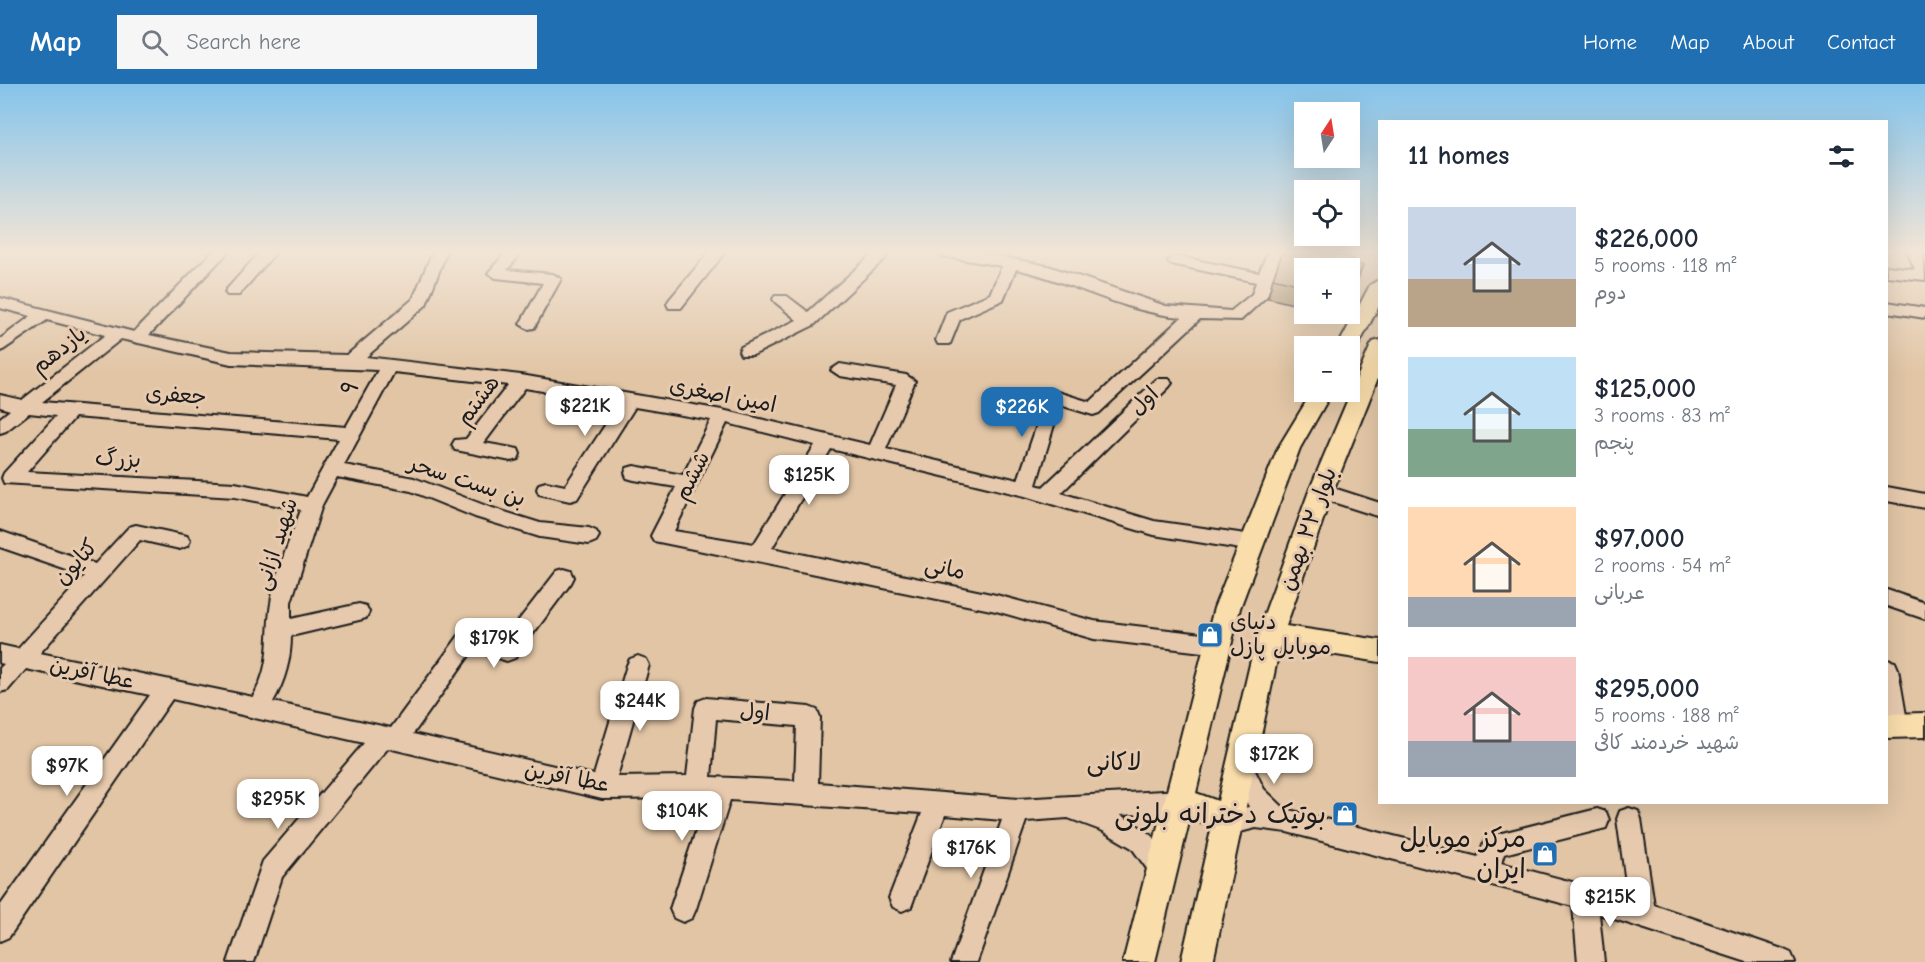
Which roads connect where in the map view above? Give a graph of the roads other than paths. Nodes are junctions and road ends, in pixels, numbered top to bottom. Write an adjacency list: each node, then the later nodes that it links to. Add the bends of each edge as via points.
1 (181, 292): 21 (street)
2 (424, 292): 26 (street, via 420,301)
3 (546, 292): 18 (street)
4 (684, 292): 12 (street)
5 (840, 292): 17 (street)
6 (999, 292): 22 (street, via 997,297 953,316)
7 (1103, 292): 16 (street, via 1165,311)
8 (1260, 292): 16 (street, via 1235,316)
9 (1376, 292): 20 (main road)
10 (781, 298): 17 (street)
11 (0, 303): 15 (street, امین اصغری)
12 (675, 303)
13 (1888, 307): 14 (street)
14 (1925, 313)
15 (45, 314): 19 (street, امین اصغری); 23 (street)
16 (1195, 314): 48 (street, via 1093,410 1054,398)
17 (808, 321): 25 (street)
18 (528, 324)
19 (118, 333): 21 (street, امین اصغری); 36 (street, یازدهم)
20 (1353, 336)
21 (137, 338): 26 (street, امین اصغری, via 231,358)
22 (944, 340)
23 (0, 346)
24 (1378, 350): 29 (main road, بلوار ۲۲ بهمن)
25 (747, 351)
26 (351, 361): 27 (street, امین اصغری)
27 (389, 366): 30 (street, امین اصغری); 40 (street, ۹)
28 (840, 370): 42 (street, via 906,381)
29 (1360, 378)
30 (521, 381): 32 (street, امین اصغری); 43 (street, هشتم, via 464,446)
31 (1163, 383): 51 (street, اول)
32 (631, 400): 38 (street, امین اصغری); 47 (street, via 570,494)
33 (0, 402): 36 (street, جعفری)
34 (1316, 402): 59 (main road, بلوار ۲۲ بهمن, via 1289,448)
35 (1351, 402): 49 (main road, بلوار ۲۲ بهمن)
36 (24, 407): 37 (street, جعفری); 39 (street, یازدهم)
37 (71, 410): 40 (street, جعفری); 53 (street, بزرگ, via 11,478 235,490)
38 (722, 416): 41 (street, امین اصغری); 46 (street, ششم)
39 (0, 427)
40 (350, 434): 44 (street, شهید ازانی)
41 (827, 441): 42 (street, امین اصغری); 60 (street)
42 (876, 452): 48 (street, امین اصغری)
43 (511, 454)
44 (330, 469): 53 (street, شهید ازانی); 55 (street, بن بست سحر, via 414,485 540,530)
45 (634, 473): 46 (street)
46 (690, 483): 56 (street, ششم)
47 (546, 489)
48 (1025, 489): 51 (street, امین اصغری)
49 (1321, 491): 54 (street); 67 (main road, بلوار ۲۲ بهمن)
50 (1888, 494): 52 (street)
51 (1047, 495): 59 (street, امین اصغری, via 1154,528)
52 (1925, 501)
53 (312, 505): 66 (street, شهید ازانی, via 281,602)
54 (1378, 509)
55 (589, 536)
56 (661, 536): 60 (street, مانی)
57 (0, 539): 61 (street)
58 (180, 541): 61 (street, کتایون, via 136,532)
59 (1253, 543): 68 (main road, بلوار ۲۲ بهمن, via 1227,608)
60 (759, 553): 68 (street, مانی, via 996,603 1094,630)
61 (97, 573): 71 (street, کتایون)
62 (564, 577): 79 (street, via 507,652 468,640)
63 (1888, 598): 65 (street)
64 (359, 612): 66 (street)
65 (1925, 612)
66 (280, 630): 76 (street, شهید ازانی, via 280,652 271,685)
67 (1270, 634): 69 (main road); 80 (main road, بلوار ۲۲ بهمن)
68 (1219, 645): 84 (main road, بلوار ۲۲ بهمن)
69 (1378, 651)
70 (0, 654): 71 (street, عطا آفرین)
71 (24, 658): 74 (street, کتایون); 75 (street, عطا آفرین)
72 (638, 665): 81 (street)
73 (1888, 680): 78 (street)
74 (0, 683)
75 (168, 689): 76 (street, عطا آفرین); 98 (street)
76 (258, 708): 79 (street, عطا آفرین)
77 (1925, 725): 78 (main road)
78 (1892, 726)
79 (390, 738): 81 (street, عطا آفرین); 100 (street, via 272,870)
80 (1241, 765): 88 (main road, بلوار ۲۲ بهمن); 91 (street, via 1257,797 1272,814)
81 (602, 788): 82 (street, عطا آفرین)
82 (710, 788): 83 (street, عطا آفرین); 83 (street, اول, via 706,708 809,717); 96 (street)
83 (806, 793): 85 (street, عطا آفرین)
84 (1181, 801): 86 (street, عطا آفرین); 88 (main road); 93 (main road, بلوار ۲۲ بهمن)
85 (938, 803): 87 (street, عطا آفرین); 94 (street)
86 (1062, 806): 87 (street, عطا آفرین); 93 (street, via 1112,823 1142,840)
87 (1018, 810): 101 (street)
88 (1228, 818): 91 (street); 103 (main road, بلوار ۲۲ بهمن)
89 (1629, 819): 97 (street)
90 (1597, 820): 92 (street, via 1495,845)
91 (1287, 821): 92 (street)
92 (1486, 870): 95 (street)
93 (1164, 871): 102 (main road, بلوار ۲۲ بهمن)
94 (902, 898)
95 (1585, 898): 97 (street); 104 (street)
96 (683, 909)
97 (1643, 915): 99 (street, via 1715,935)
98 (0, 928)
99 (1773, 960)
100 (242, 962)
101 (964, 962)
102 (1139, 962)
103 (1197, 962)
104 (1591, 962)

